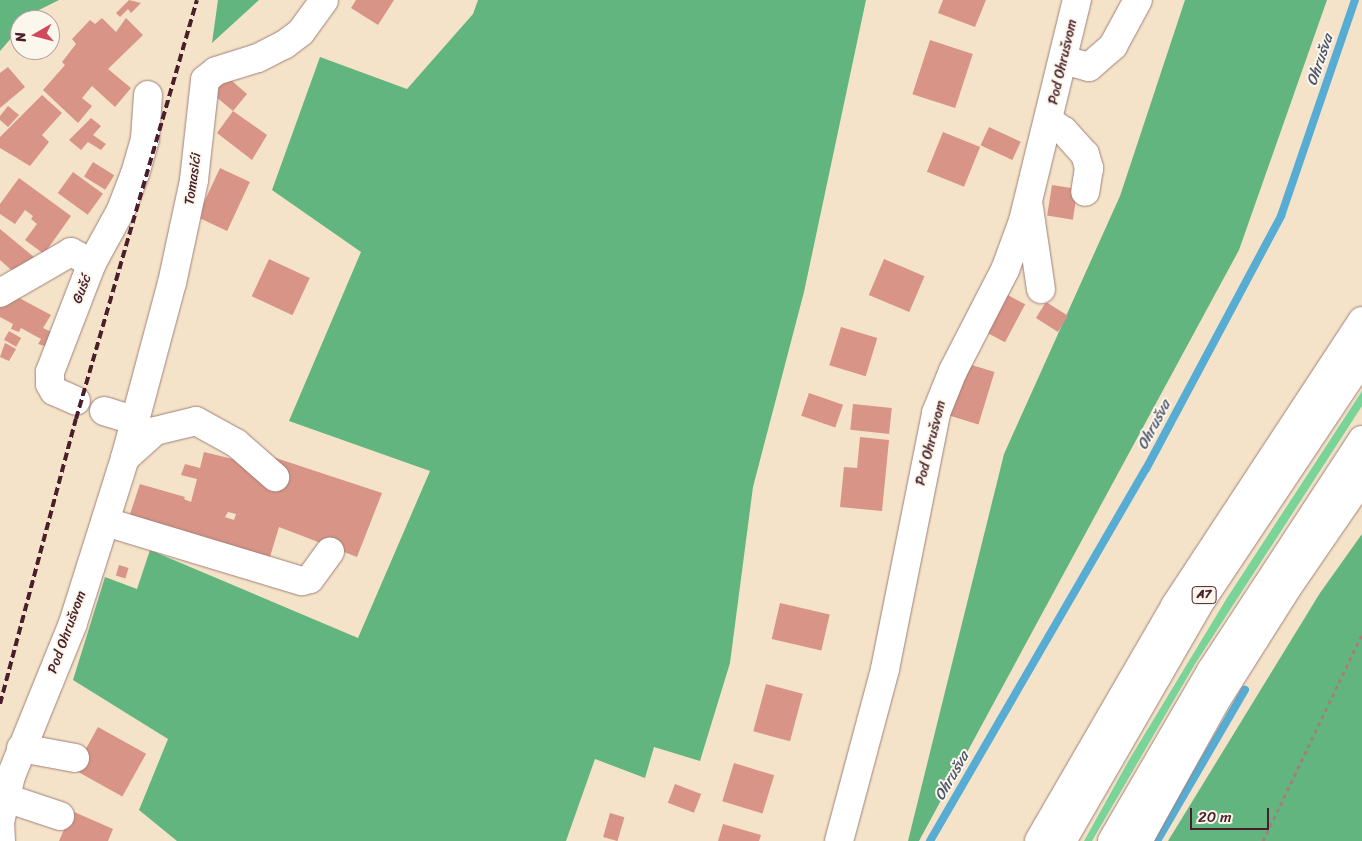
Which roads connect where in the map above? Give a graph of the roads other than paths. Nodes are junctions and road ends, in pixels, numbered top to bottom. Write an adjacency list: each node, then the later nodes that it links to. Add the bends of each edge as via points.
1 (324, 0): 14 (main road, Tomasići, via 301,32 284,45 258,58 224,67 205,80 184,234)
2 (1077, 0): 4 (main road, Pod Ohrušvom)
3 (1138, 0): 4 (main road, via 1113,46 1089,67)
4 (1063, 60): 6 (main road, Pod Ohrušvom)
5 (148, 95): 9 (main road, via 145,139 134,174 121,210)
6 (1049, 121): 7 (main road, via 1064,131 1085,154 1089,168); 8 (main road, Pod Ohrušvom)
7 (1085, 192)
8 (1028, 203): 10 (main road); 30 (main road, Pod Ohrušvom, via 1005,270 953,371 936,414 885,669)
9 (92, 263): 11 (main road, Gušć, via 71,252); 16 (main road, Gušć, via 50,372 54,391)
10 (1041, 289)
11 (0, 293)
12 (184, 310): 14 (main road)
13 (1362, 321): 31 (main road, via 1175,606)
14 (160, 326): 18 (main road, Tomasići)
15 (1362, 360): 32 (main road, A7, via 1202,599)
16 (76, 400)
17 (104, 411): 18 (main road)
18 (133, 420): 20 (main road, Pod Ohrušvom)
19 (1362, 440): 33 (main road, via 1211,671)
20 (125, 458): 21 (main road, via 155,431 196,421 236,443); 23 (main road, Pod Ohrušvom)
21 (275, 477)
22 (1362, 479): 34 (main road, via 1215,702)
23 (106, 522): 24 (main road, via 295,580 310,579); 25 (main road, Pod Ohrušvom, via 73,623)
24 (330, 552)
25 (21, 748): 26 (main road); 27 (main road, Pod Ohrušvom)
26 (75, 758)
27 (6, 798): 28 (main road); 29 (main road, Pod Ohrušvom, via 0,822)
28 (60, 816)
29 (1, 841)
30 (839, 841)
31 (1039, 841)
32 (1062, 841)
33 (1112, 841)
34 (1138, 841)

